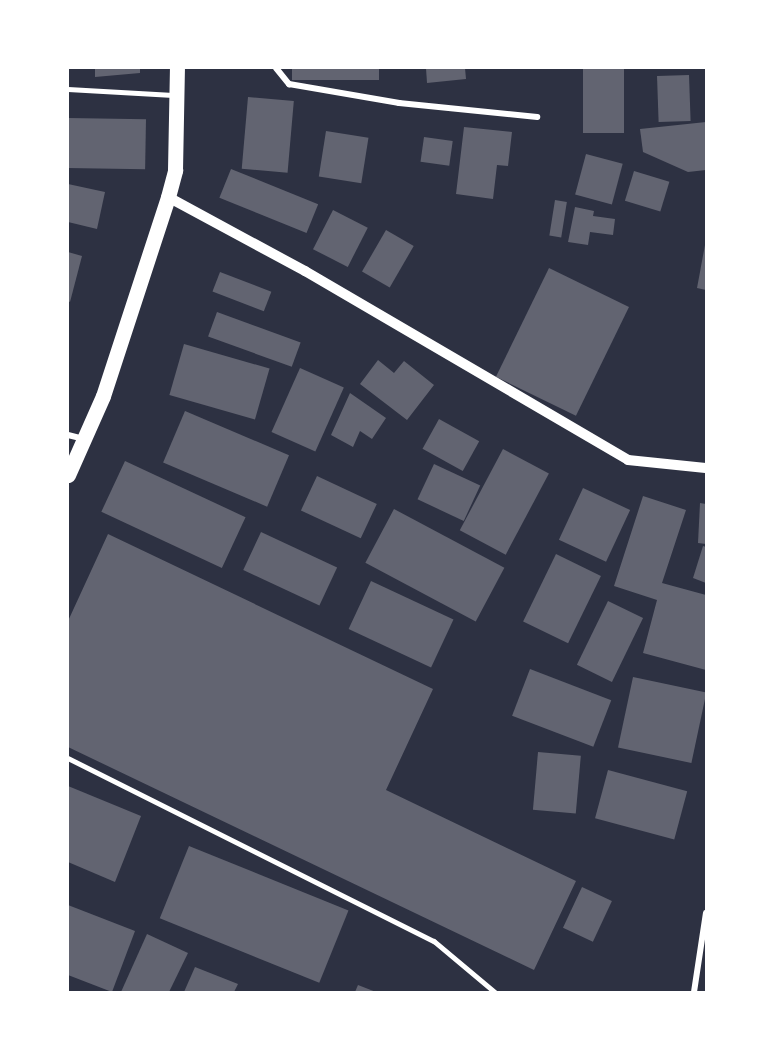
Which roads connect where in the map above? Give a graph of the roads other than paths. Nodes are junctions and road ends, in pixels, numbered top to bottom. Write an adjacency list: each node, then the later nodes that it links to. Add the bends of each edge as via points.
1 (177, 68): 4 (main road)
2 (276, 68): 5 (street, via 289,84 399,103)
3 (68, 89): 4 (lane)
4 (179, 96): 6 (main road, via 175,170)
5 (537, 117)
6 (168, 197): 8 (main road); 9 (street, via 304,271 628,460)
7 (68, 435): 8 (street)
8 (85, 440): 10 (main road)
9 (706, 468)
10 (68, 475)
11 (68, 758): 13 (lane, via 434,941)
12 (706, 914): 14 (street)
13 (495, 993)
14 (694, 993)

